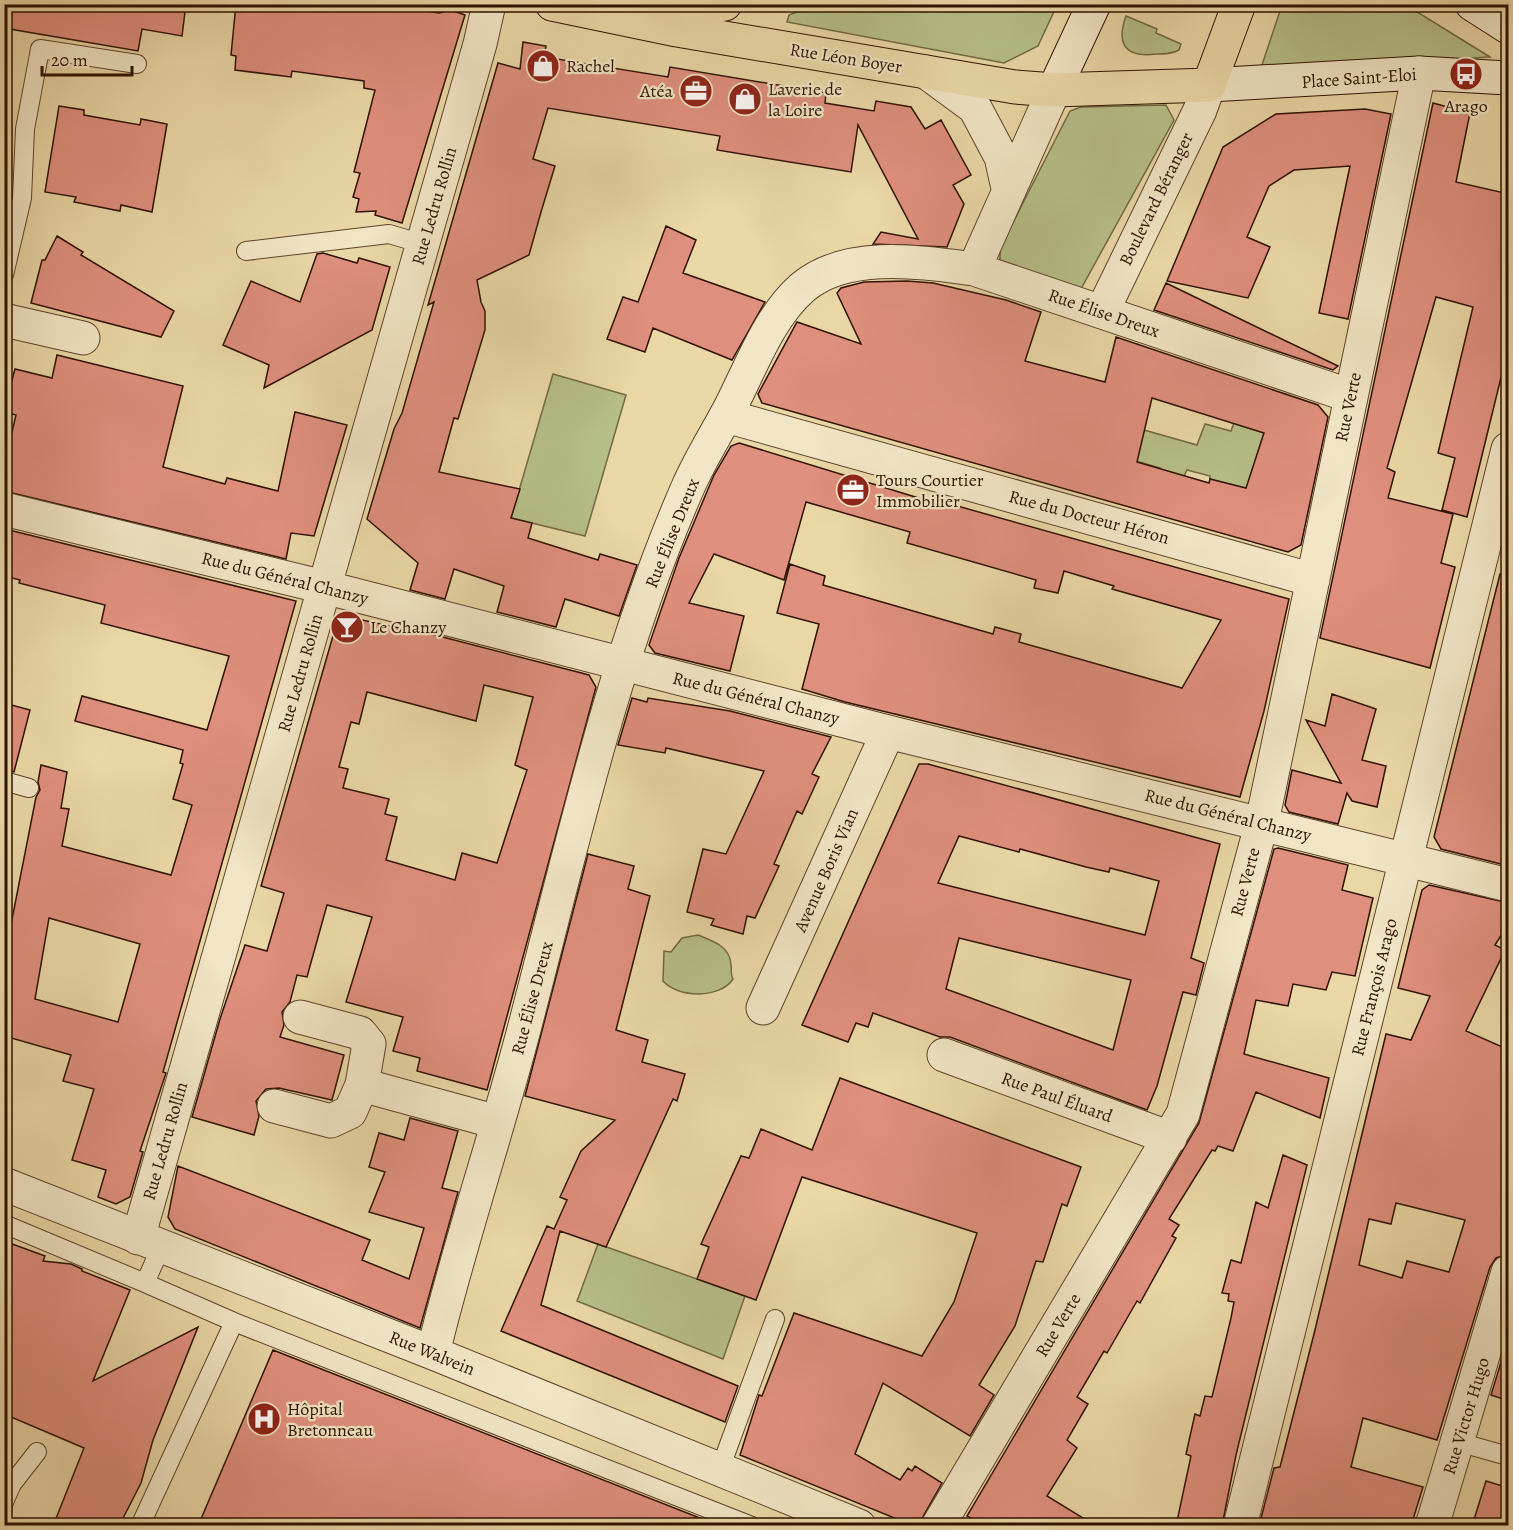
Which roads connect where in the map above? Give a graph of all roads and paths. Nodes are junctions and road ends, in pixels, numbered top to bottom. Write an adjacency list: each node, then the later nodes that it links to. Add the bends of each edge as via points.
1 (489, 4): 16 (street, Rue Ledru Rollin)
2 (552, 4): 7 (main road, Rue Léon Boyer)
3 (725, 4): 7 (main road, Rue Léon Boyer)
4 (1094, 4): 14 (street)
5 (1239, 4): 13 (main road)
6 (1472, 4): 8 (street)
7 (638, 23): 10 (main road, Rue Léon Boyer)
8 (1509, 27)
9 (137, 64): 19 (lane, via 40,49 25,129 22,198)
10 (926, 72): 14 (main road, Rue Léon Boyer); 15 (street, via 975,108 1001,157)
11 (1419, 73): 12 (street, Place Saint-Eloi); 13 (street, Place Saint-Eloi); 23 (street, Rue Verte)
12 (1509, 78)
13 (1209, 85): 14 (main road, Place Saint-Eloi); 20 (street, Boulevard Béranger)
14 (1053, 90): 15 (street)
15 (1008, 188): 18 (street)
16 (423, 244): 17 (lane, via 389,234); 28 (street, Rue Ledru Rollin)
17 (246, 251)
18 (974, 268): 20 (street, Rue Élise Dreux); 24 (street, Rue Élise Dreux, via 873,263 846,267 816,278 780,315)
19 (4, 275)
20 (1102, 312): 23 (street, Rue Élise Dreux)
21 (4, 320): 22 (street)
22 (83, 338)
23 (1351, 396): 27 (street, Rue Verte)
24 (726, 416): 27 (street, Rue du Docteur Héron); 29 (street, Rue Élise Dreux, via 689,484)
25 (1509, 449): 34 (street, Rue François Arago)
26 (4, 509): 28 (street, Rue du Général Chanzy)
27 (1312, 580): 33 (street, Rue Verte)
28 (324, 587): 29 (street, Rue du Général Chanzy); 45 (street, Rue Ledru Rollin)
29 (623, 664): 30 (street, Rue du Général Chanzy); 41 (street, Rue Élise Dreux)
30 (888, 732): 33 (street, Rue du Général Chanzy); 36 (street, Avenue Boris Vian)
31 (4, 781): 32 (lane)
32 (29, 788)
33 (1261, 823): 34 (street, Rue du Général Chanzy); 42 (street, Rue Verte, via 1183,1114)
34 (1406, 858): 35 (street, Rue du Général Chanzy); 61 (street, Rue François Arago)
35 (1509, 885)
36 (763, 1008)
37 (300, 1017): 39 (street, via 360,1033 369,1044)
38 (944, 1055): 42 (street, Rue Paul Éluard)
39 (363, 1085): 40 (street, via 350,1112 331,1121); 41 (street)
40 (274, 1106)
41 (497, 1122): 50 (street, Rue Élise Dreux)
42 (1170, 1138): 60 (street, Rue Verte)
43 (4, 1184): 45 (street, Rue Walvein)
44 (4, 1224): 47 (lane)
45 (149, 1242): 47 (lane); 50 (street, Rue Walvein)
46 (1509, 1272): 51 (street, Rue Victor Hugo)
47 (146, 1282): 49 (lane)
48 (775, 1319): 54 (lane)
49 (234, 1322): 57 (lane); 58 (lane)
50 (433, 1353): 54 (street, Rue Walvein)
51 (1458, 1442): 53 (lane); 62 (street, Rue Victor Hugo)
52 (37, 1452): 55 (lane)
53 (1509, 1456)
54 (720, 1469): 59 (street, Rue Walvein)
55 (8, 1483): 56 (lane)
56 (4, 1502)
57 (140, 1526)
58 (752, 1526)
59 (859, 1526)
60 (938, 1526)
61 (1240, 1526)
62 (1432, 1526)

